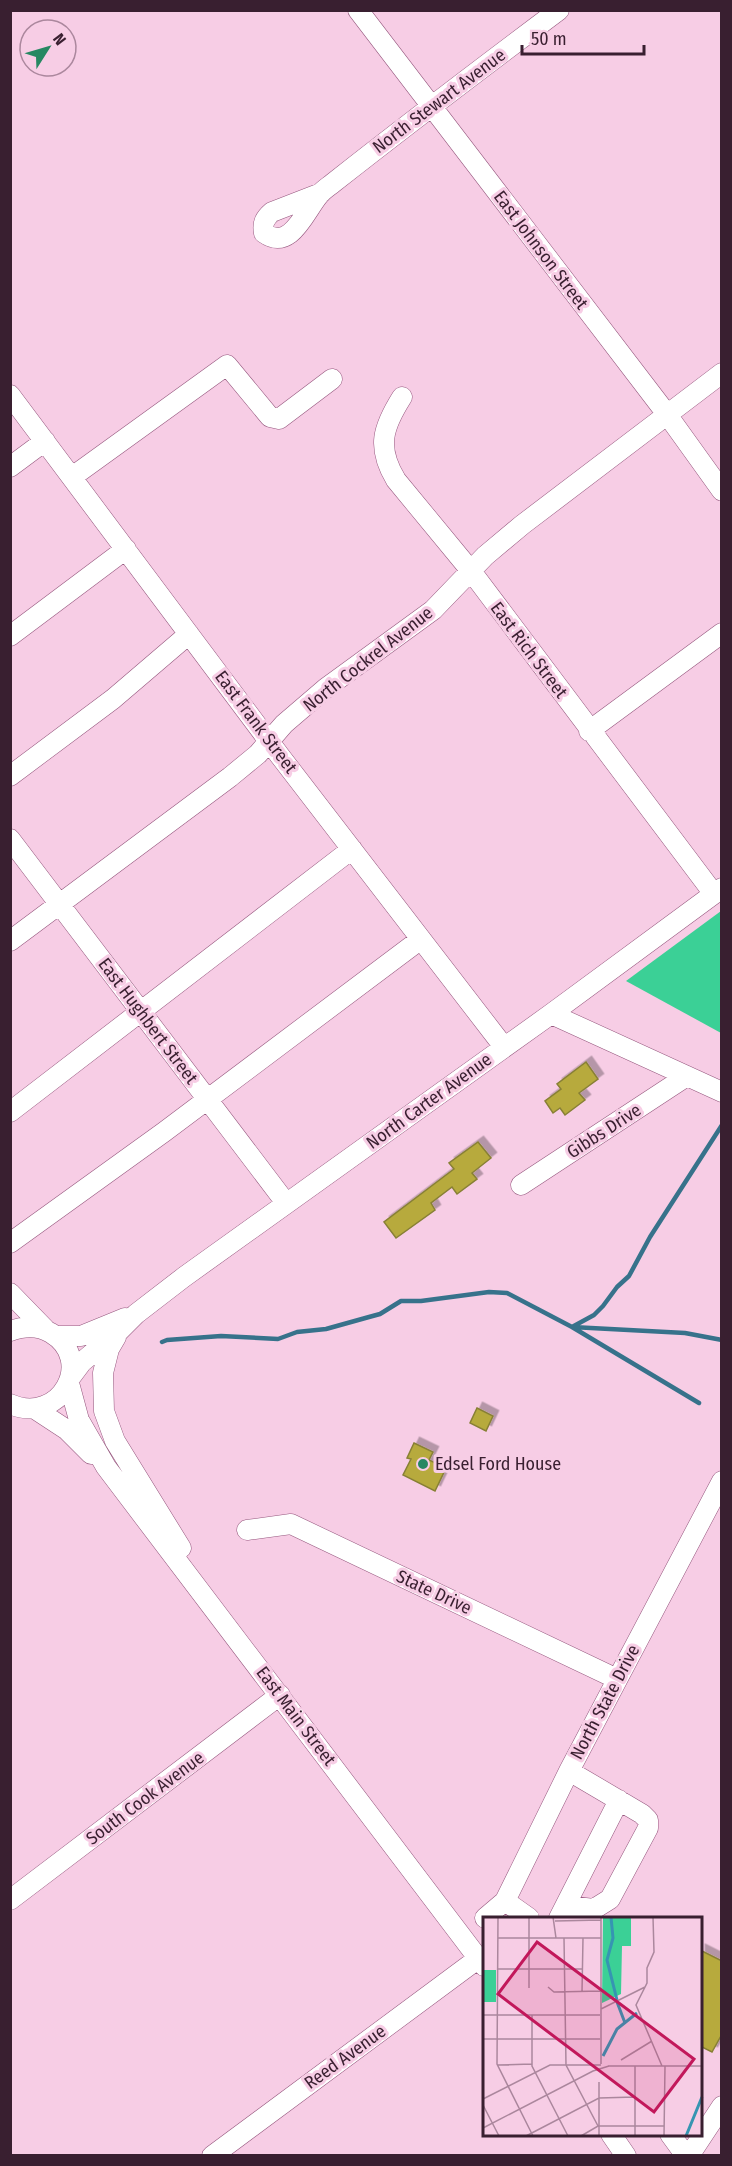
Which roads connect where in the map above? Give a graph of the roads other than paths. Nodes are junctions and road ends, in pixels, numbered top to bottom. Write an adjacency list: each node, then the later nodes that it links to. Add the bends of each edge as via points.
1 (358, 10): 3 (street, East Johnson Street)
2 (559, 10): 3 (street, North Stewart Avenue)
3 (431, 106): 4 (street, North Stewart Avenue); 9 (street, East Johnson Street)
4 (321, 193)
5 (722, 373): 9 (street, North Cockrel Avenue)
6 (332, 379): 12 (street, via 279,419 270,417 226,365)
7 (10, 395): 10 (street, East Frank Street)
8 (402, 397): 15 (street, East Rich Street, via 385,431 390,470)
9 (666, 413): 13 (street, East Johnson Street); 15 (street, North Cockrel Avenue, via 522,525)
10 (45, 441): 11 (street); 12 (street, East Frank Street)
11 (10, 467)
12 (72, 477): 14 (street, East Frank Street)
13 (722, 491)
14 (126, 549): 17 (street, East Frank Street); 18 (street)
15 (471, 571): 19 (street, East Rich Street); 20 (street, North Cockrel Avenue, via 433,610 326,688)
16 (722, 633): 19 (street)
17 (189, 634): 20 (street, East Frank Street); 21 (street, via 113,699)
18 (10, 636)
19 (590, 731): 24 (street, East Rich Street)
20 (269, 741): 23 (street, East Frank Street); 25 (street, North Cockrel Avenue, via 230,777)
21 (10, 776)
22 (10, 839): 25 (street, East Hughbert Street)
23 (352, 849): 26 (street, East Frank Street); 28 (street)
24 (718, 891): 29 (street, North Carter Avenue)
25 (59, 904): 27 (street, North Cockrel Avenue); 28 (street, East Hughbert Street)
26 (421, 939): 30 (street, East Frank Street); 33 (street)
27 (10, 941)
28 (140, 1011): 33 (street, East Hughbert Street); 34 (street)
29 (551, 1014): 30 (street, North Carter Avenue); 31 (street)
30 (504, 1047): 36 (street, North Carter Avenue)
31 (687, 1076): 32 (street); 35 (street, Gibbs Drive)
32 (722, 1092)
33 (208, 1099): 36 (street, East Hughbert Street); 37 (street)
34 (10, 1112)
35 (521, 1185)
36 (286, 1203): 39 (street, North Carter Avenue)
37 (10, 1242)
38 (10, 1293): 42 (street, East Main Street)
39 (136, 1314): 41 (street, North Carter Avenue); 42 (street, North Carter Avenue, via 81,1336)
40 (10, 1331): 42 (street, North Carter Avenue, via 30,1326)
41 (119, 1331): 43 (street, North Carter Avenue, via 82,1362); 49 (street, via 103,1373 104,1411 109,1427)
42 (51, 1333): 43 (street, East Main Street, via 66,1347 71,1362)
43 (70, 1381): 45 (street, North Carter Avenue, via 60,1397); 46 (street, East Main Street, via 80,1420)
44 (10, 1404): 45 (street)
45 (35, 1409): 46 (street, East Main Street, via 67,1430)
46 (106, 1467): 49 (street, East Main Street)
47 (722, 1481): 50 (street, North State Drive)
48 (247, 1530): 50 (street, State Drive, via 291,1524)
49 (231, 1629): 51 (street, East Main Street)
50 (617, 1679): 52 (street, North State Drive)
51 (280, 1695): 54 (street, South Cook Avenue); 60 (street, East Main Street)
52 (568, 1771): 53 (street); 55 (street, North State Drive)
53 (619, 1800): 56 (street); 56 (street, via 642,1814 648,1820 648,1828 610,1899 594,1909)
54 (10, 1900)
55 (505, 1901): 57 (street, North State Drive); 58 (street)
56 (563, 1912)
57 (487, 1917)
58 (528, 1917)
59 (483, 1921): 60 (street, North State Drive)
60 (463, 1936): 61 (street, East Main Street)
61 (482, 1962): 67 (street, Reed Avenue)
62 (722, 2106): 63 (street)
63 (702, 2135)
64 (612, 2136): 68 (street)
65 (672, 2136): 69 (street)
66 (702, 2136): 69 (street)
67 (212, 2156)
68 (627, 2156)
69 (688, 2156)

